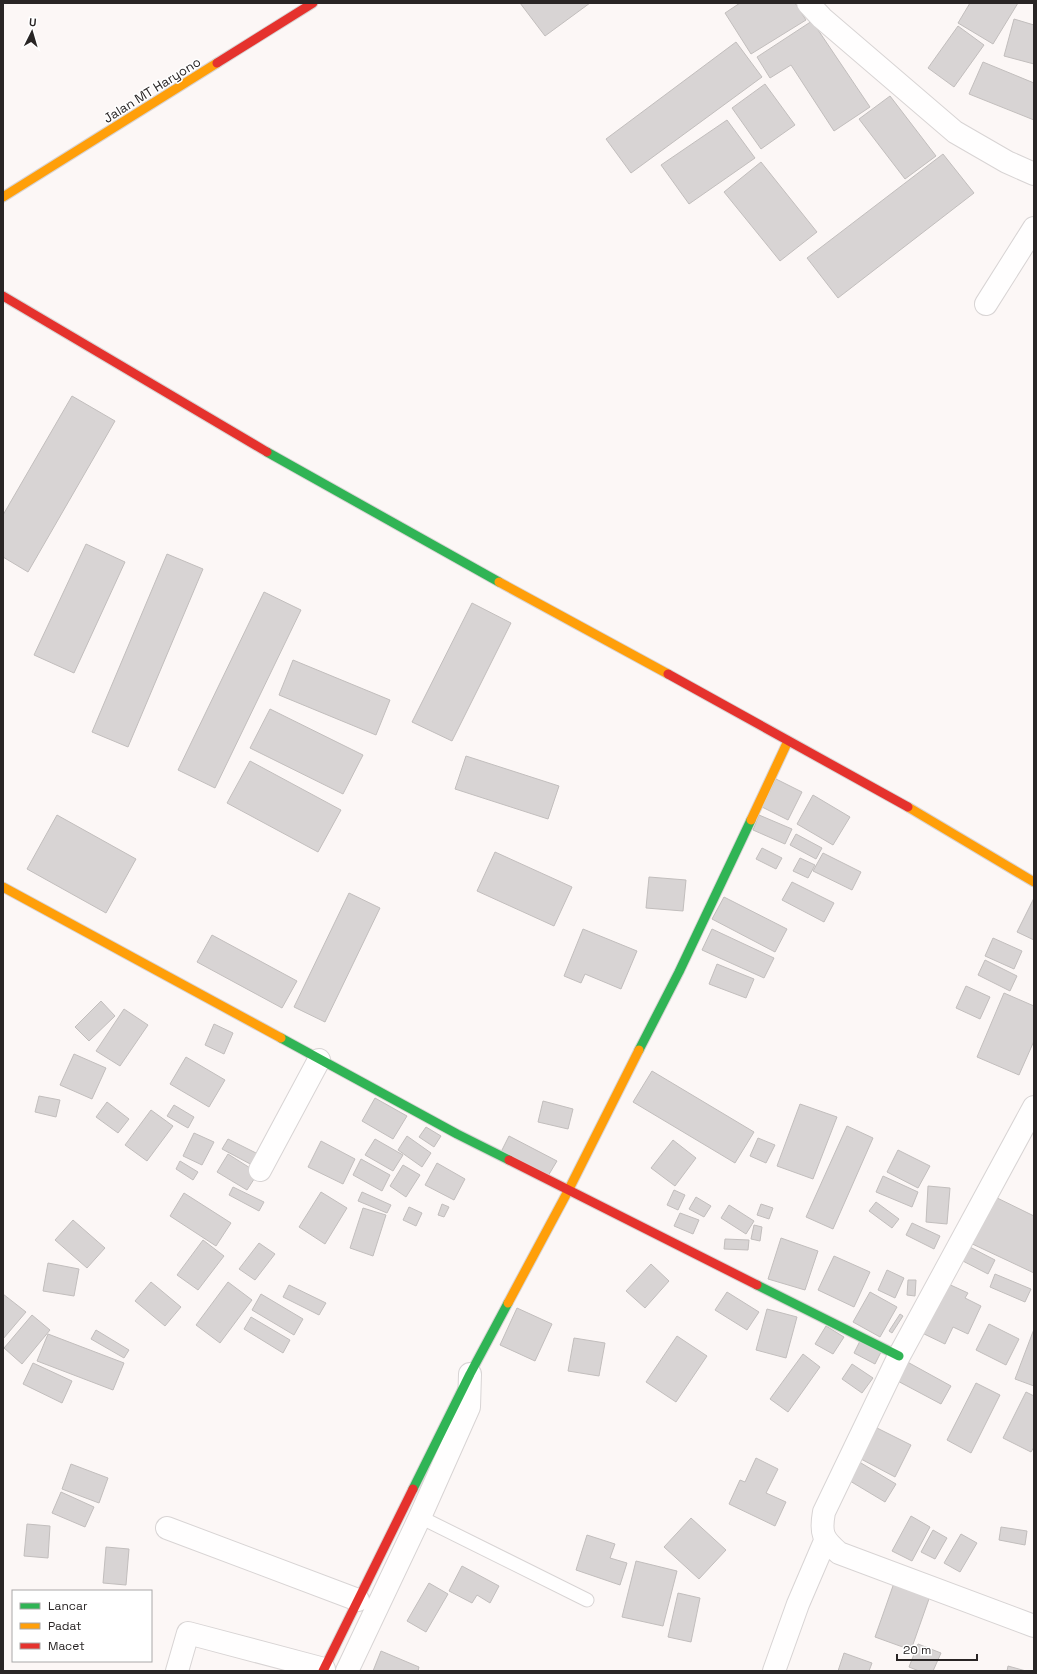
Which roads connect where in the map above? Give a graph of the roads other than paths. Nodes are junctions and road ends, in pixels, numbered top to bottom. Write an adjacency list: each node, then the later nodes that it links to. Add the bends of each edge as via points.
1 (313, 3): 4 (street, Jalan MT Haryono)
2 (808, 3): 3 (street, via 822,18 955,132 1007,162)
3 (1034, 174)
4 (3, 197)
5 (1034, 228): 7 (street)
6 (3, 296): 8 (street, via 163,392 384,519)
7 (986, 304)
8 (788, 741): 9 (street, via 890,796); 14 (street, via 679,972)
9 (1034, 882)
10 (3, 887): 11 (street)
11 (318, 1060): 13 (street); 14 (street)
12 (1034, 1107): 15 (street)
13 (260, 1170)
14 (568, 1191): 15 (street); 16 (street)
15 (899, 1356): 19 (street, via 824,1512 821,1527)
16 (470, 1374): 17 (street, via 469,1407); 20 (street)
17 (420, 1517): 21 (lane); 25 (street)
18 (167, 1528): 20 (street)
19 (825, 1541): 22 (street, via 839,1553); 26 (street, via 798,1604)
20 (358, 1600): 23 (street)
21 (587, 1600)
22 (1034, 1626)
23 (324, 1670): 24 (street, via 188,1633)
24 (177, 1671)
25 (347, 1671)
26 (774, 1671)

